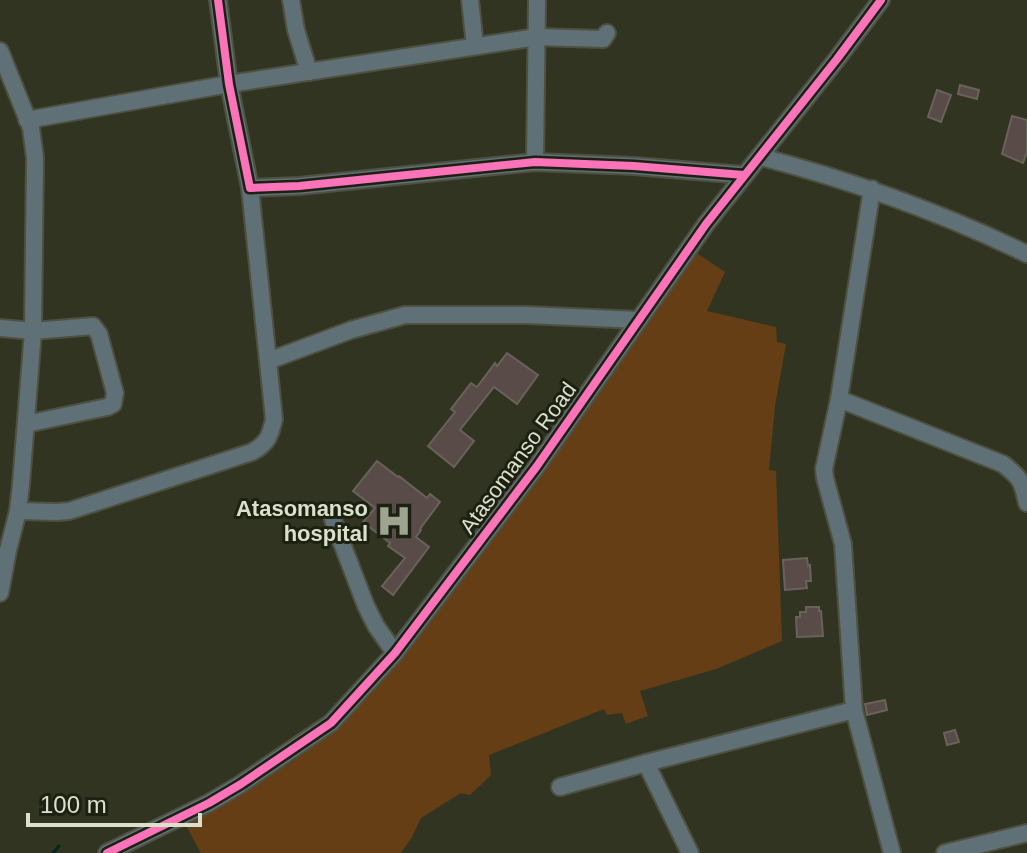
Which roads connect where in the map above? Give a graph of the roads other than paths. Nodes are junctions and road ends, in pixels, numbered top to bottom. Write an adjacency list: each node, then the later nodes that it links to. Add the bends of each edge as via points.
1 (218, 0): 11 (street)
2 (291, 0): 10 (street)
3 (470, 0): 8 (street)
4 (537, 0): 7 (street)
5 (881, 0): 13 (street, Atasomanso Road)
6 (607, 33): 7 (street, via 603,39)
7 (537, 37): 8 (street); 14 (street)
8 (475, 46): 10 (street)
9 (0, 51): 12 (street)
10 (309, 72): 11 (street)
11 (229, 84): 12 (street); 16 (street)
12 (27, 120): 21 (street, via 35,158)
13 (761, 157): 15 (street, Atasomanso Road); 17 (street)
14 (535, 162): 15 (street); 16 (street)
15 (744, 175): 19 (street, Atasomanso Road)
16 (250, 188): 22 (street)
17 (872, 189): 18 (street); 23 (street)
18 (1027, 254)
19 (639, 320): 22 (street, via 405,315); 29 (street, Atasomanso Road, via 537,466)
20 (0, 328): 21 (street)
21 (33, 331): 24 (street); 24 (street, via 93,326 115,399 107,407)
22 (268, 361): 26 (street, via 274,419 270,435 252,452 69,511)
23 (839, 399): 25 (street, via 1003,464 1022,483); 30 (street, via 824,469 843,544)
24 (26, 424): 26 (street)
25 (1027, 503)
26 (18, 511): 28 (street)
27 (333, 520): 29 (street, via 366,606)
28 (1, 587)
29 (395, 653): 34 (street, Atasomanso Road, via 331,723 209,803)
30 (854, 710): 31 (street); 36 (street)
31 (646, 763): 32 (street); 35 (street)
32 (560, 787)
33 (1027, 833): 37 (street)
34 (107, 853)
35 (690, 853)
36 (892, 853)
37 (945, 853)

